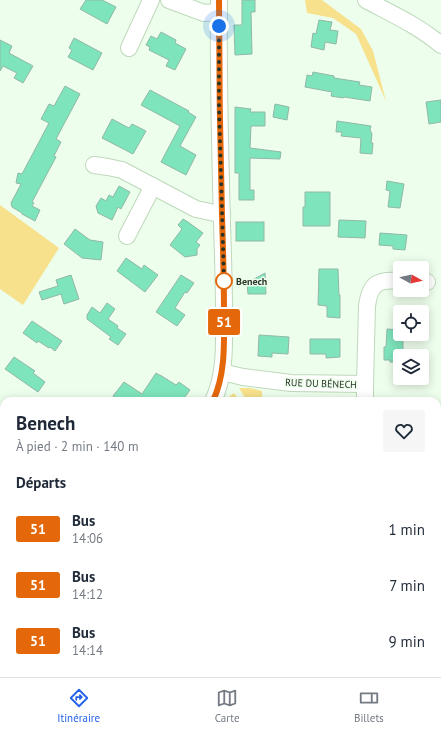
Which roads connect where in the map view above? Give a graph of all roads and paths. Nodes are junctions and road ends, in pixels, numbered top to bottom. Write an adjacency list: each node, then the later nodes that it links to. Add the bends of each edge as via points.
1 (151, 0): 6 (street)
2 (168, 0): 4 (street, via 204,13)
3 (366, 0): 5 (street, via 419,29)
4 (219, 6): 9 (street)
5 (441, 45)
6 (129, 48)
7 (94, 165): 8 (street, via 122,170)
8 (153, 186): 9 (street, via 196,209); 10 (street)
9 (222, 213): 12 (street)
10 (126, 236)
11 (393, 280): 13 (street, RUE DU BÉNECH, via 380,281 368,296)
12 (222, 372): 13 (street, RUE DU BÉNECH, via 291,383); 14 (street)
13 (365, 384): 15 (street)
14 (215, 397)
15 (365, 397)

